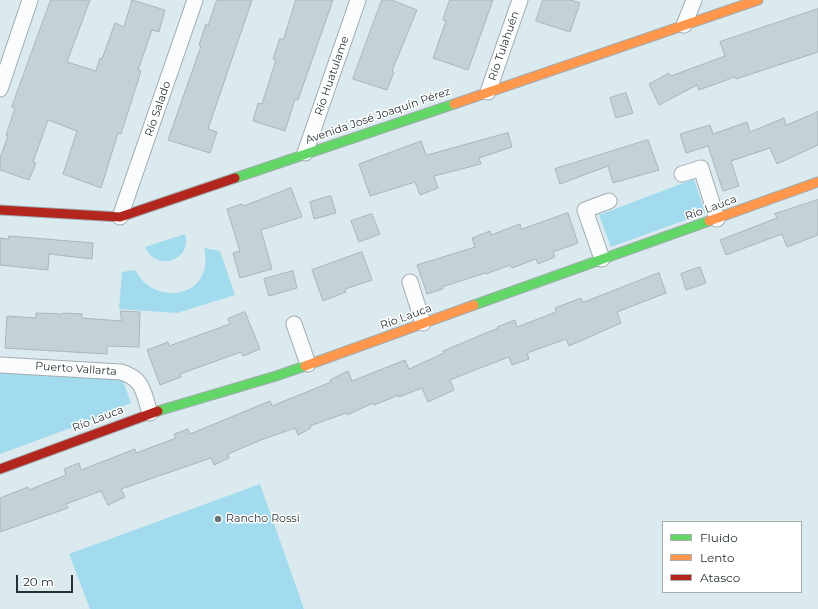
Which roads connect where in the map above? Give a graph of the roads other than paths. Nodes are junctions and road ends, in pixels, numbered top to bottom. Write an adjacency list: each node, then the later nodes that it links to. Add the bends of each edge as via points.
1 (30, 0): 8 (street)
2 (195, 0): 15 (street, Río Salado)
3 (358, 0): 10 (street, Río Huatulame)
4 (520, 0): 9 (street, Río Tulahuén)
5 (694, 0): 7 (street)
6 (758, 0): 7 (street, Avenida José Joaquín Pérez)
7 (684, 25): 9 (street, Avenida José Joaquín Pérez)
8 (0, 88)
9 (488, 92): 10 (street, Avenida José Joaquín Pérez)
10 (306, 153): 15 (street, Avenida José Joaquín Pérez)
11 (682, 174): 16 (street, via 701,168)
12 (818, 182): 16 (street, Río Lauca)
13 (610, 201): 17 (street, via 585,210)
14 (0, 210): 15 (street, Avenida José Joaquín Pérez)
15 (120, 217)
16 (716, 218): 17 (street, Río Lauca)
17 (602, 259): 19 (street, Río Lauca)
18 (410, 282): 19 (street)
19 (423, 323): 22 (street, Río Lauca)
20 (294, 324): 22 (street)
21 (0, 364): 23 (street, Puerto Vallarta, via 121,372 132,375 138,380)
22 (308, 364): 23 (street, Río Lauca)
23 (150, 413): 24 (street, Río Lauca)
24 (0, 469)

